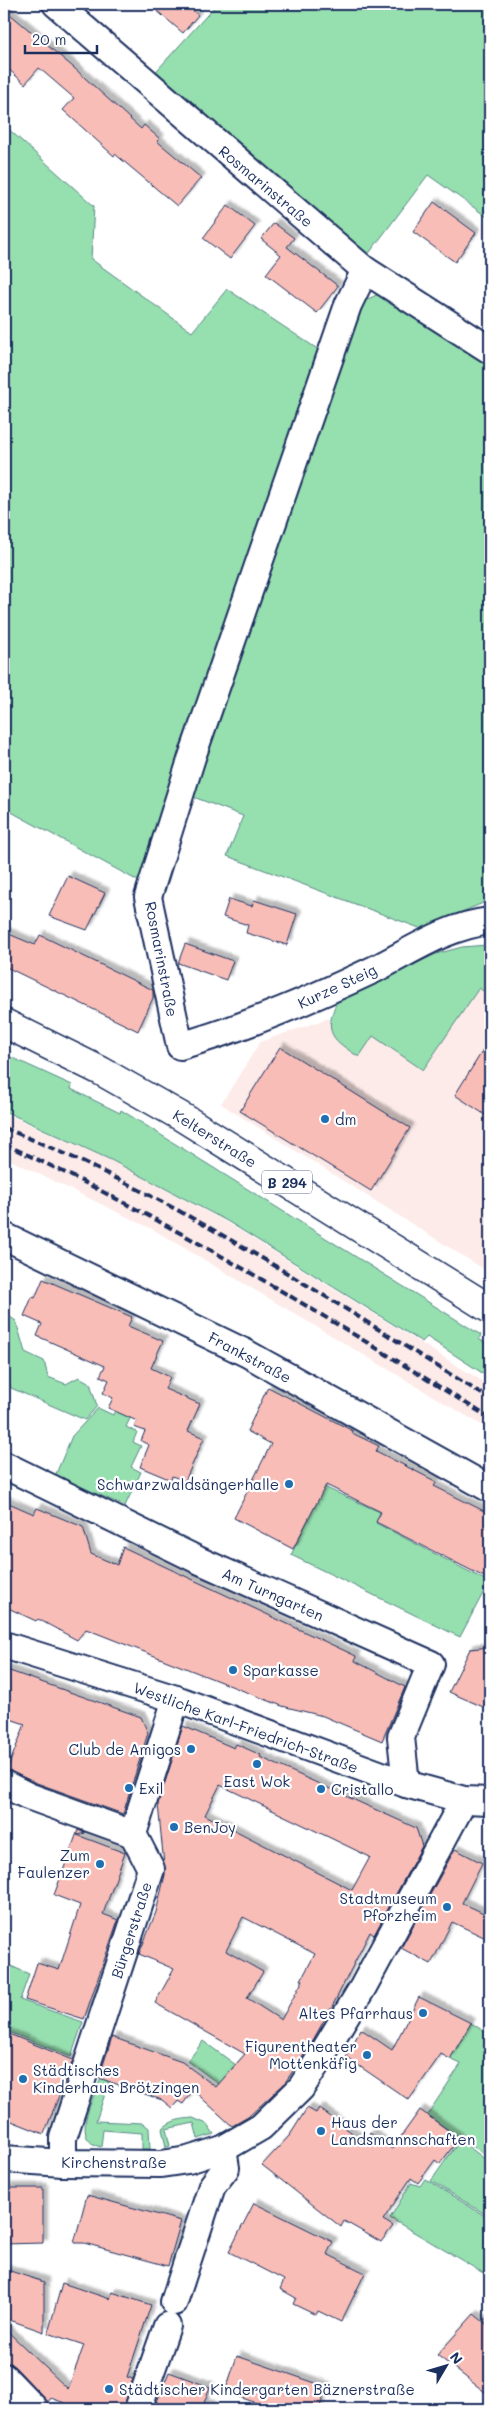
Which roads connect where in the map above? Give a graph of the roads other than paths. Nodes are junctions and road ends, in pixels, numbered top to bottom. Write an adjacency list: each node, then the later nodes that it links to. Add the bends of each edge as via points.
1 (56, 4): 2 (street, Rosmarinstraße)
2 (365, 270): 3 (street, Rosmarinstraße); 6 (street, Rosmarinstraße, via 348,305 192,757 148,897)
3 (490, 350)
4 (490, 922): 6 (street, Kurze Steig, via 443,933 291,1007)
5 (4, 1023): 8 (main road, Kelterstraße / B 294, via 101,1071 182,1117)
6 (180, 1046)
7 (4, 1236): 11 (street, Frankstraße, via 246,1353)
8 (480, 1303): 9 (main road, Kelterstraße / B 294)
9 (490, 1320)
10 (4, 1464): 15 (street, Am Turngarten, via 216,1568 431,1664 402,1737)
11 (490, 1489)
12 (4, 1645): 13 (street, Westliche Karl-Friedrich-Straße)
13 (176, 1699): 15 (street, Westliche Karl-Friedrich-Straße); 18 (street)
14 (4, 1784): 18 (street, via 28,1796)
15 (406, 1784): 16 (street, Westliche Karl-Friedrich-Straße)
16 (464, 1800): 17 (street, Westliche Karl-Friedrich-Straße); 19 (street, Kirchenstraße, via 364,1987 301,2088 261,2126)
17 (490, 1801)
18 (134, 1834): 21 (street, Bürgerstraße, via 151,1869 63,2138)
19 (223, 2149): 21 (street, Kirchenstraße, via 161,2164); 24 (street, via 226,2168 212,2186)
20 (4, 2159): 21 (street, Kirchenstraße)
21 (63, 2163)
22 (4, 2377): 23 (street)
23 (35, 2409)
24 (138, 2409)

